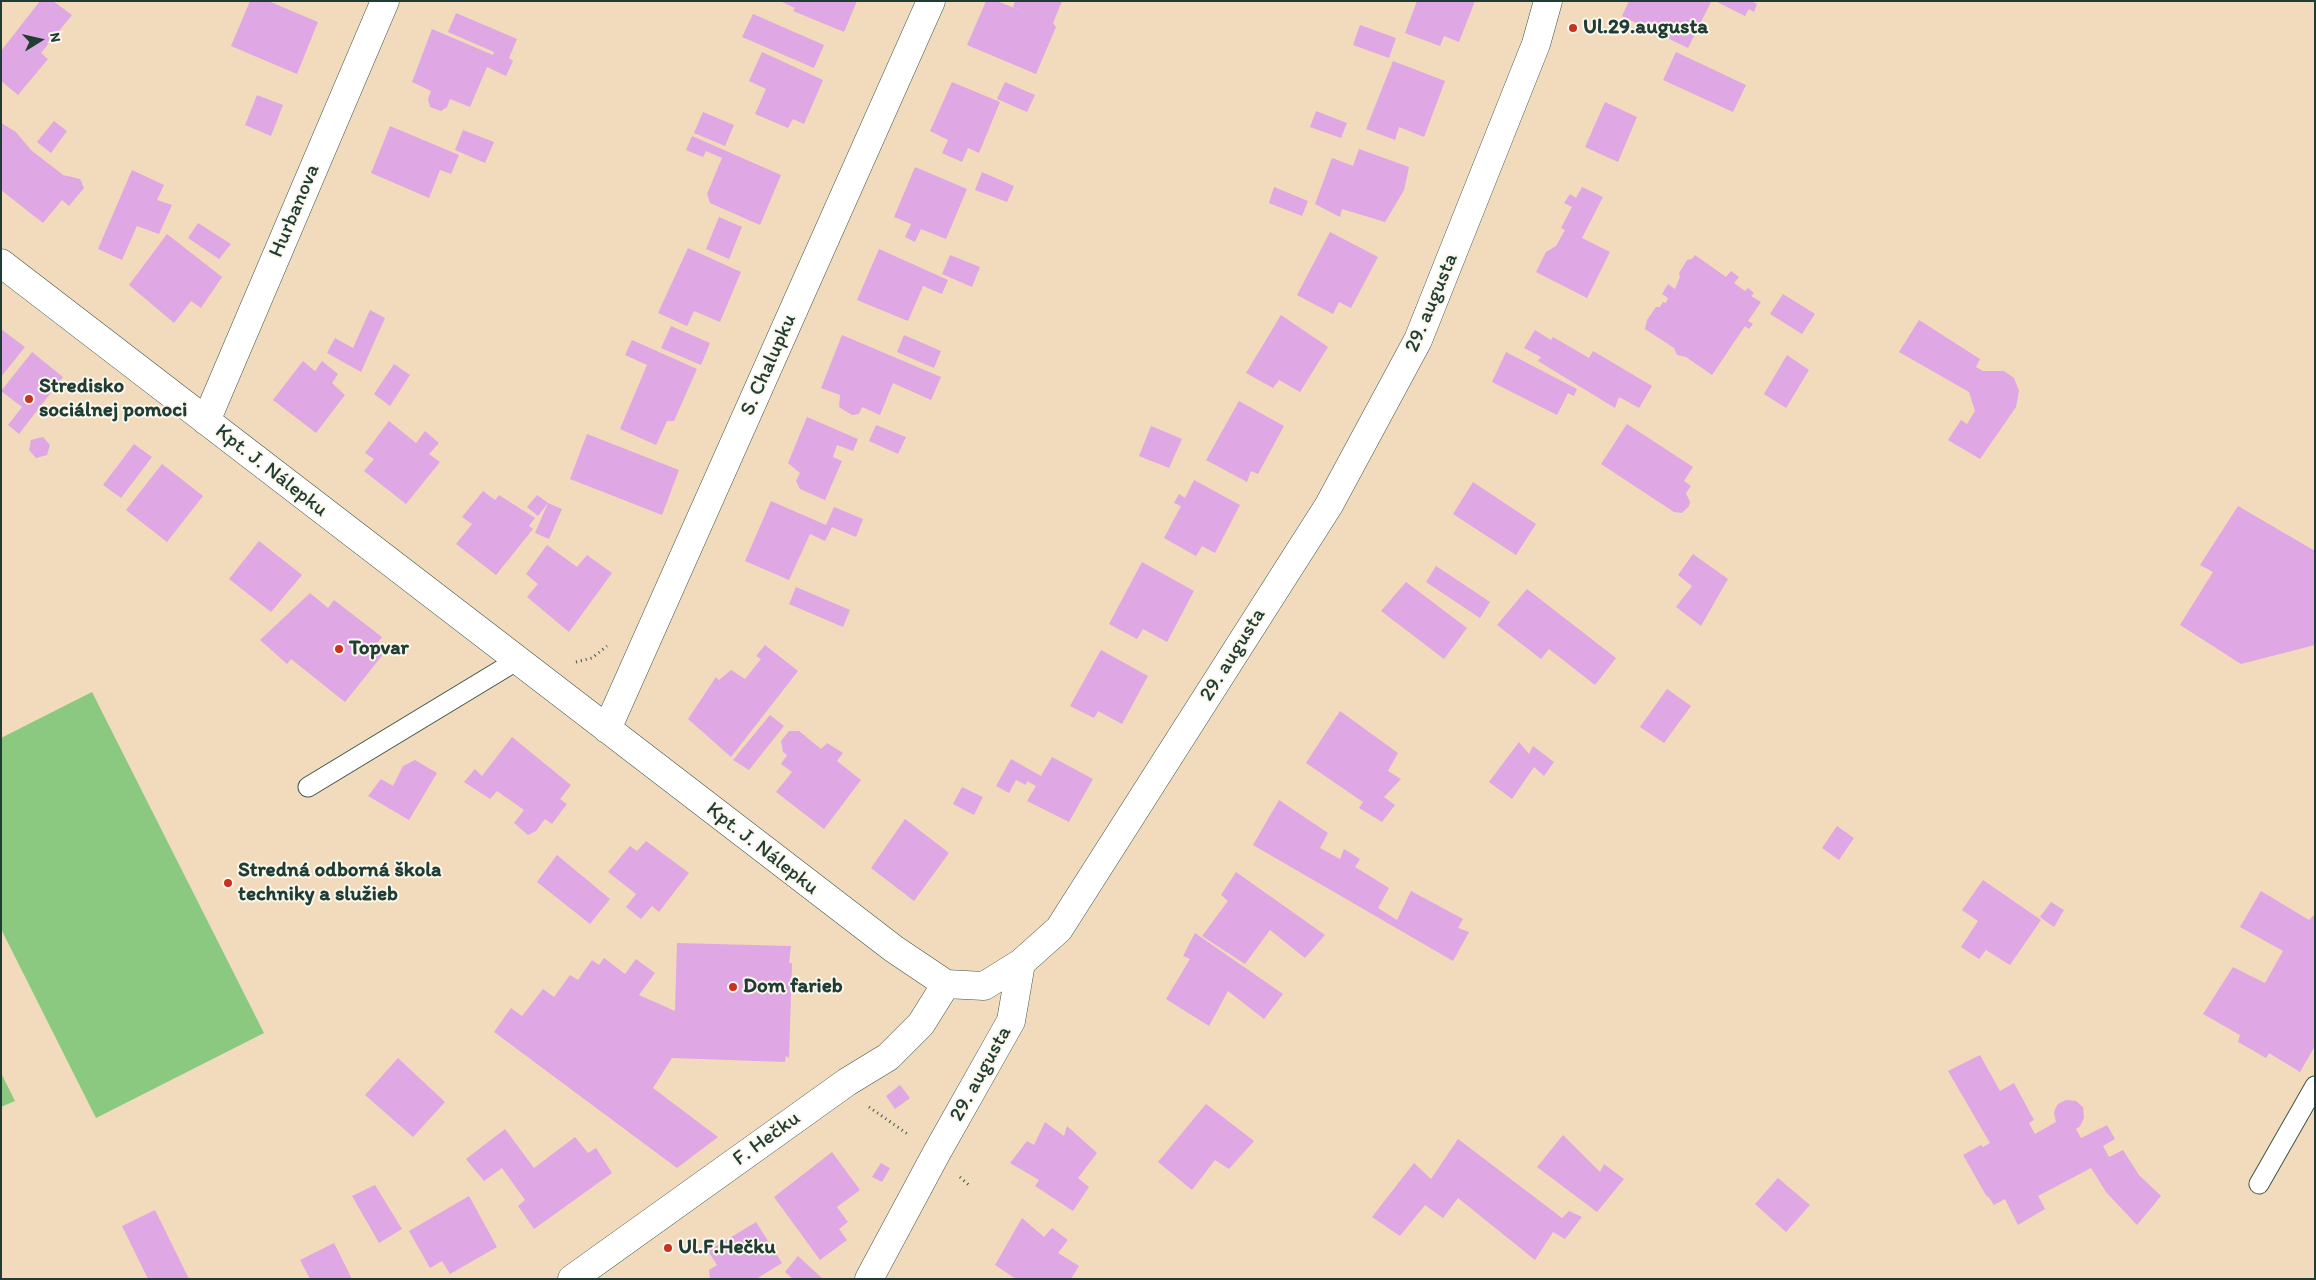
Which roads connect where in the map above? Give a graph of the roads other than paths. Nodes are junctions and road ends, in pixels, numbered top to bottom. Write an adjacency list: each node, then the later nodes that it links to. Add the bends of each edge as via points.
1 (385, 1): 5 (street, Hurbanova)
2 (931, 1): 7 (street, S. Chalupku)
3 (1548, 1): 9 (street, 29. augusta, via 1536,44 1418,340 1329,505 1059,930)
4 (1, 263): 5 (street, Kpt. J. Nálepku)
5 (206, 421): 6 (street, Kpt. J. Nálepku)
6 (516, 661): 7 (street, Kpt. J. Nálepku); 8 (lane)
7 (607, 729): 10 (street, Kpt. J. Nálepku, via 894,949)
8 (308, 787)
9 (1021, 964): 10 (street, via 984,986); 14 (street, 29. augusta, via 1011,1021)
10 (946, 984): 13 (street, F. Hečku, via 921,1024 888,1057 848,1082)
11 (2315, 1086): 12 (lane)
12 (2259, 1184)
13 (572, 1279)
14 (870, 1279)

